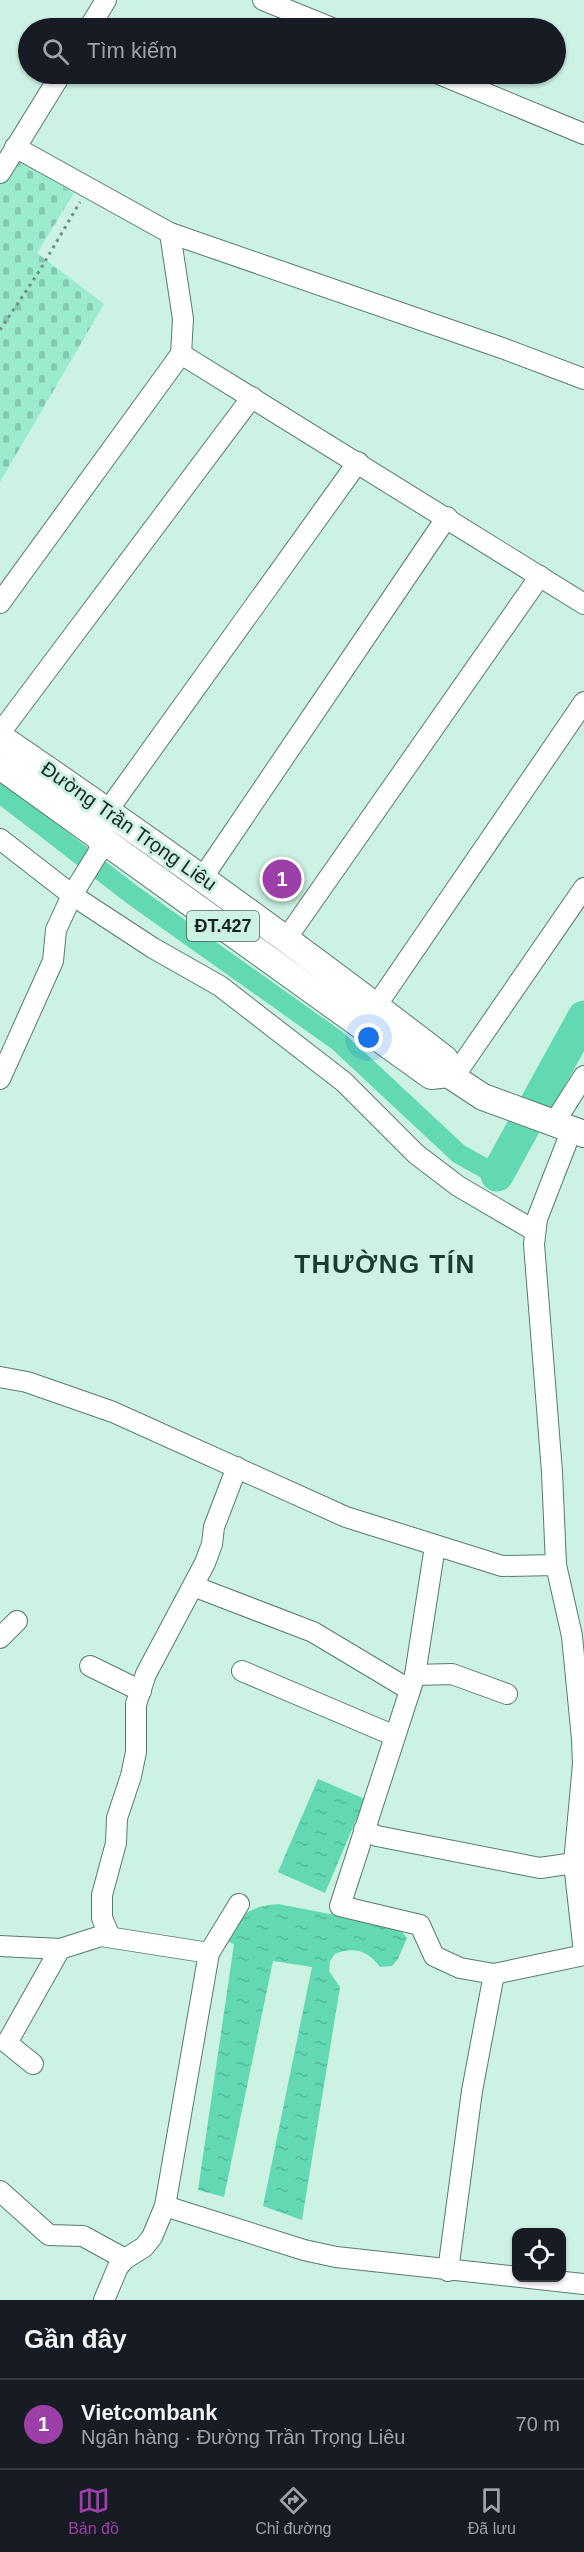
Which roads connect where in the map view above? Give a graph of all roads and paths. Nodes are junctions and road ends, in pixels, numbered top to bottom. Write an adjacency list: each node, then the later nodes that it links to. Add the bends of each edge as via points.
1 (106, 0): 3 (street)
2 (263, 0): 4 (street)
3 (95, 18)
4 (307, 18)
5 (55, 84): 8 (street)
6 (462, 84): 7 (street)
7 (584, 134)
8 (15, 147): 9 (street); 10 (street)
9 (0, 173)
10 (88, 188): 11 (street); 12 (path)
11 (170, 233): 13 (street, via 183,320); 14 (street)
12 (0, 330)
13 (182, 354): 15 (street); 19 (street)
14 (584, 380)
15 (252, 397): 16 (street); 22 (street)
16 (358, 462): 17 (street); 24 (street)
17 (447, 517): 18 (street); 27 (street)
18 (540, 576): 20 (street); 30 (street)
19 (0, 603)
20 (584, 604)
21 (584, 702): 31 (street)
22 (0, 735): 24 (main road, Đường Trần Trọng Liêu / ĐT.427)
23 (0, 766): 26 (main road, Đường Trần Trọng Liêu / ĐT.427)
24 (108, 810): 26 (street); 27 (main road, Đường Trần Trọng Liêu / ĐT.427)
25 (0, 839): 29 (street)
26 (100, 846): 29 (street); 32 (main road, Đường Trần Trọng Liêu / ĐT.427, via 431,1076)
27 (203, 877): 30 (main road, Đường Trần Trọng Liêu / ĐT.427)
28 (584, 888): 32 (street)
29 (74, 892): 34 (street, via 56,930 52,961); 36 (street, via 153,948 202,974 344,1082 416,1154 458,1186)
30 (286, 939): 31 (main road, Đường Trần Trọng Liêu / ĐT.427)
31 (376, 1006): 32 (main road, Đường Trần Trọng Liêu / ĐT.427, via 445,1059)
32 (450, 1076): 35 (main road, Đường Trần Trọng Liêu / ĐT.427, via 483,1097)
33 (584, 1076): 35 (street)
34 (0, 1078)
35 (570, 1129): 36 (street)
36 (535, 1231): 40 (street)
37 (0, 1377): 38 (street, via 27,1382 113,1412)
38 (237, 1467): 39 (street, via 346,1517); 41 (street, via 214,1527 212,1544)
39 (435, 1546): 40 (street, via 502,1566); 46 (street)
40 (556, 1565): 51 (street, via 572,1636 582,1739)
41 (193, 1586): 46 (street, via 313,1632); 47 (street, via 146,1674)
42 (17, 1621): 43 (street)
43 (0, 1638)
44 (90, 1666): 47 (street)
45 (242, 1671): 49 (street)
46 (412, 1683): 48 (street, via 452,1674); 49 (street)
47 (141, 1691): 53 (street, via 135,1718 136,1752 117,1818 116,1843 102,1895 102,1918)
48 (507, 1694)
49 (395, 1736): 50 (street)
50 (364, 1830): 51 (street, via 377,1836 540,1868); 58 (street, via 340,1906 420,1925 434,1956 460,1968)
51 (574, 1863): 57 (street)
52 (239, 1904): 56 (street)
53 (110, 1937): 55 (street, via 101,1936); 56 (street)
54 (0, 1946): 55 (street)
55 (60, 1949): 59 (street, via 7,2043)
56 (209, 1953): 61 (street)
57 (584, 1954): 58 (street)
58 (494, 1974): 63 (street, via 472,2091)
59 (33, 2064)
60 (0, 2192): 62 (street, via 49,2235 83,2236)
61 (165, 2206): 62 (street, via 152,2237); 63 (street, via 304,2250)
62 (125, 2259): 65 (street)
63 (448, 2271): 64 (street)
64 (584, 2284)
65 (104, 2300)

